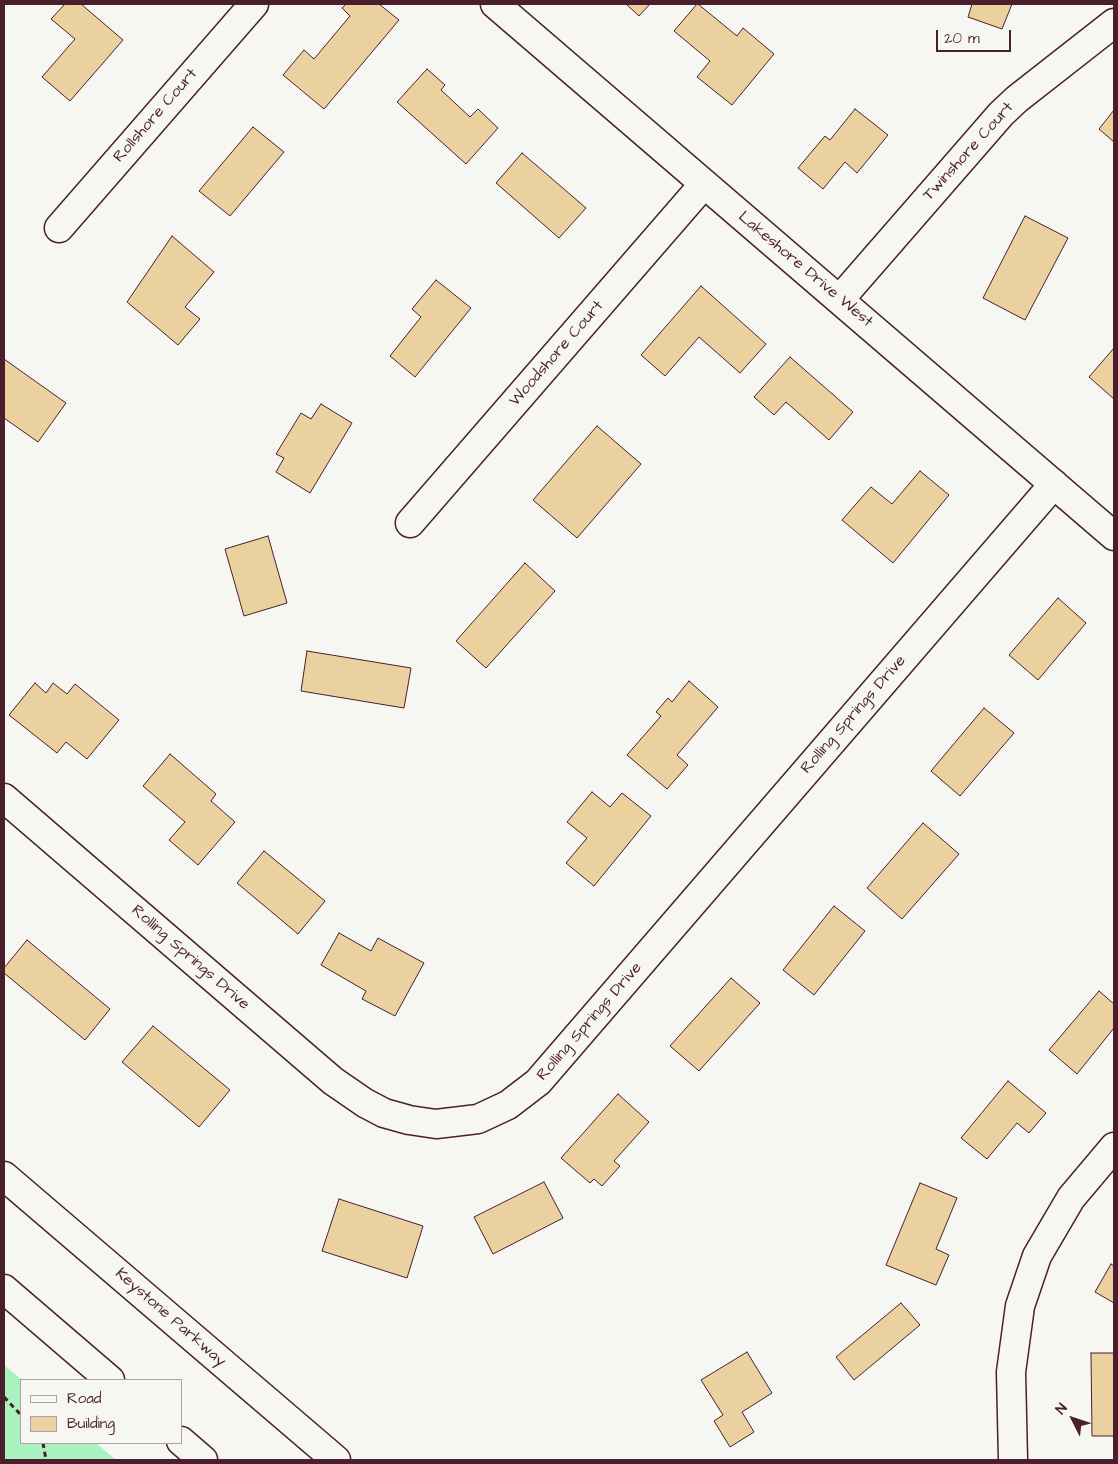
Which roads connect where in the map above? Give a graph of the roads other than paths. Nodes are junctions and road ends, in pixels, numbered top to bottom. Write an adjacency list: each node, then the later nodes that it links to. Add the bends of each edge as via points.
1 (254, 4): 5 (main road, Rollshore Court)
2 (495, 4): 4 (main road, Lakeshore Drive West)
3 (1114, 23): 6 (main road, Twinshore Court, via 1001,114)
4 (704, 184): 6 (main road, Lakeshore Drive West); 8 (main road, Woodshore Court)
5 (59, 228)
6 (840, 299): 7 (main road, Lakeshore Drive West)
7 (1054, 484): 9 (main road, Lakeshore Drive West); 10 (main road, Rolling Springs Drive, via 538,1082 508,1105 478,1119 436,1124 384,1113 365,1103 325,1074)
8 (410, 524)
9 (1114, 536)
10 (4, 798)
11 (1114, 1147): 18 (main road, via 1071,1198 1037,1256 1020,1306 1011,1372)
12 (4, 1176): 17 (main road, Keystone Parkway)
13 (4, 1290): 14 (main road)
14 (109, 1379)
15 (182, 1443): 16 (main road)
16 (203, 1460)
17 (336, 1460)
18 (1013, 1460)

